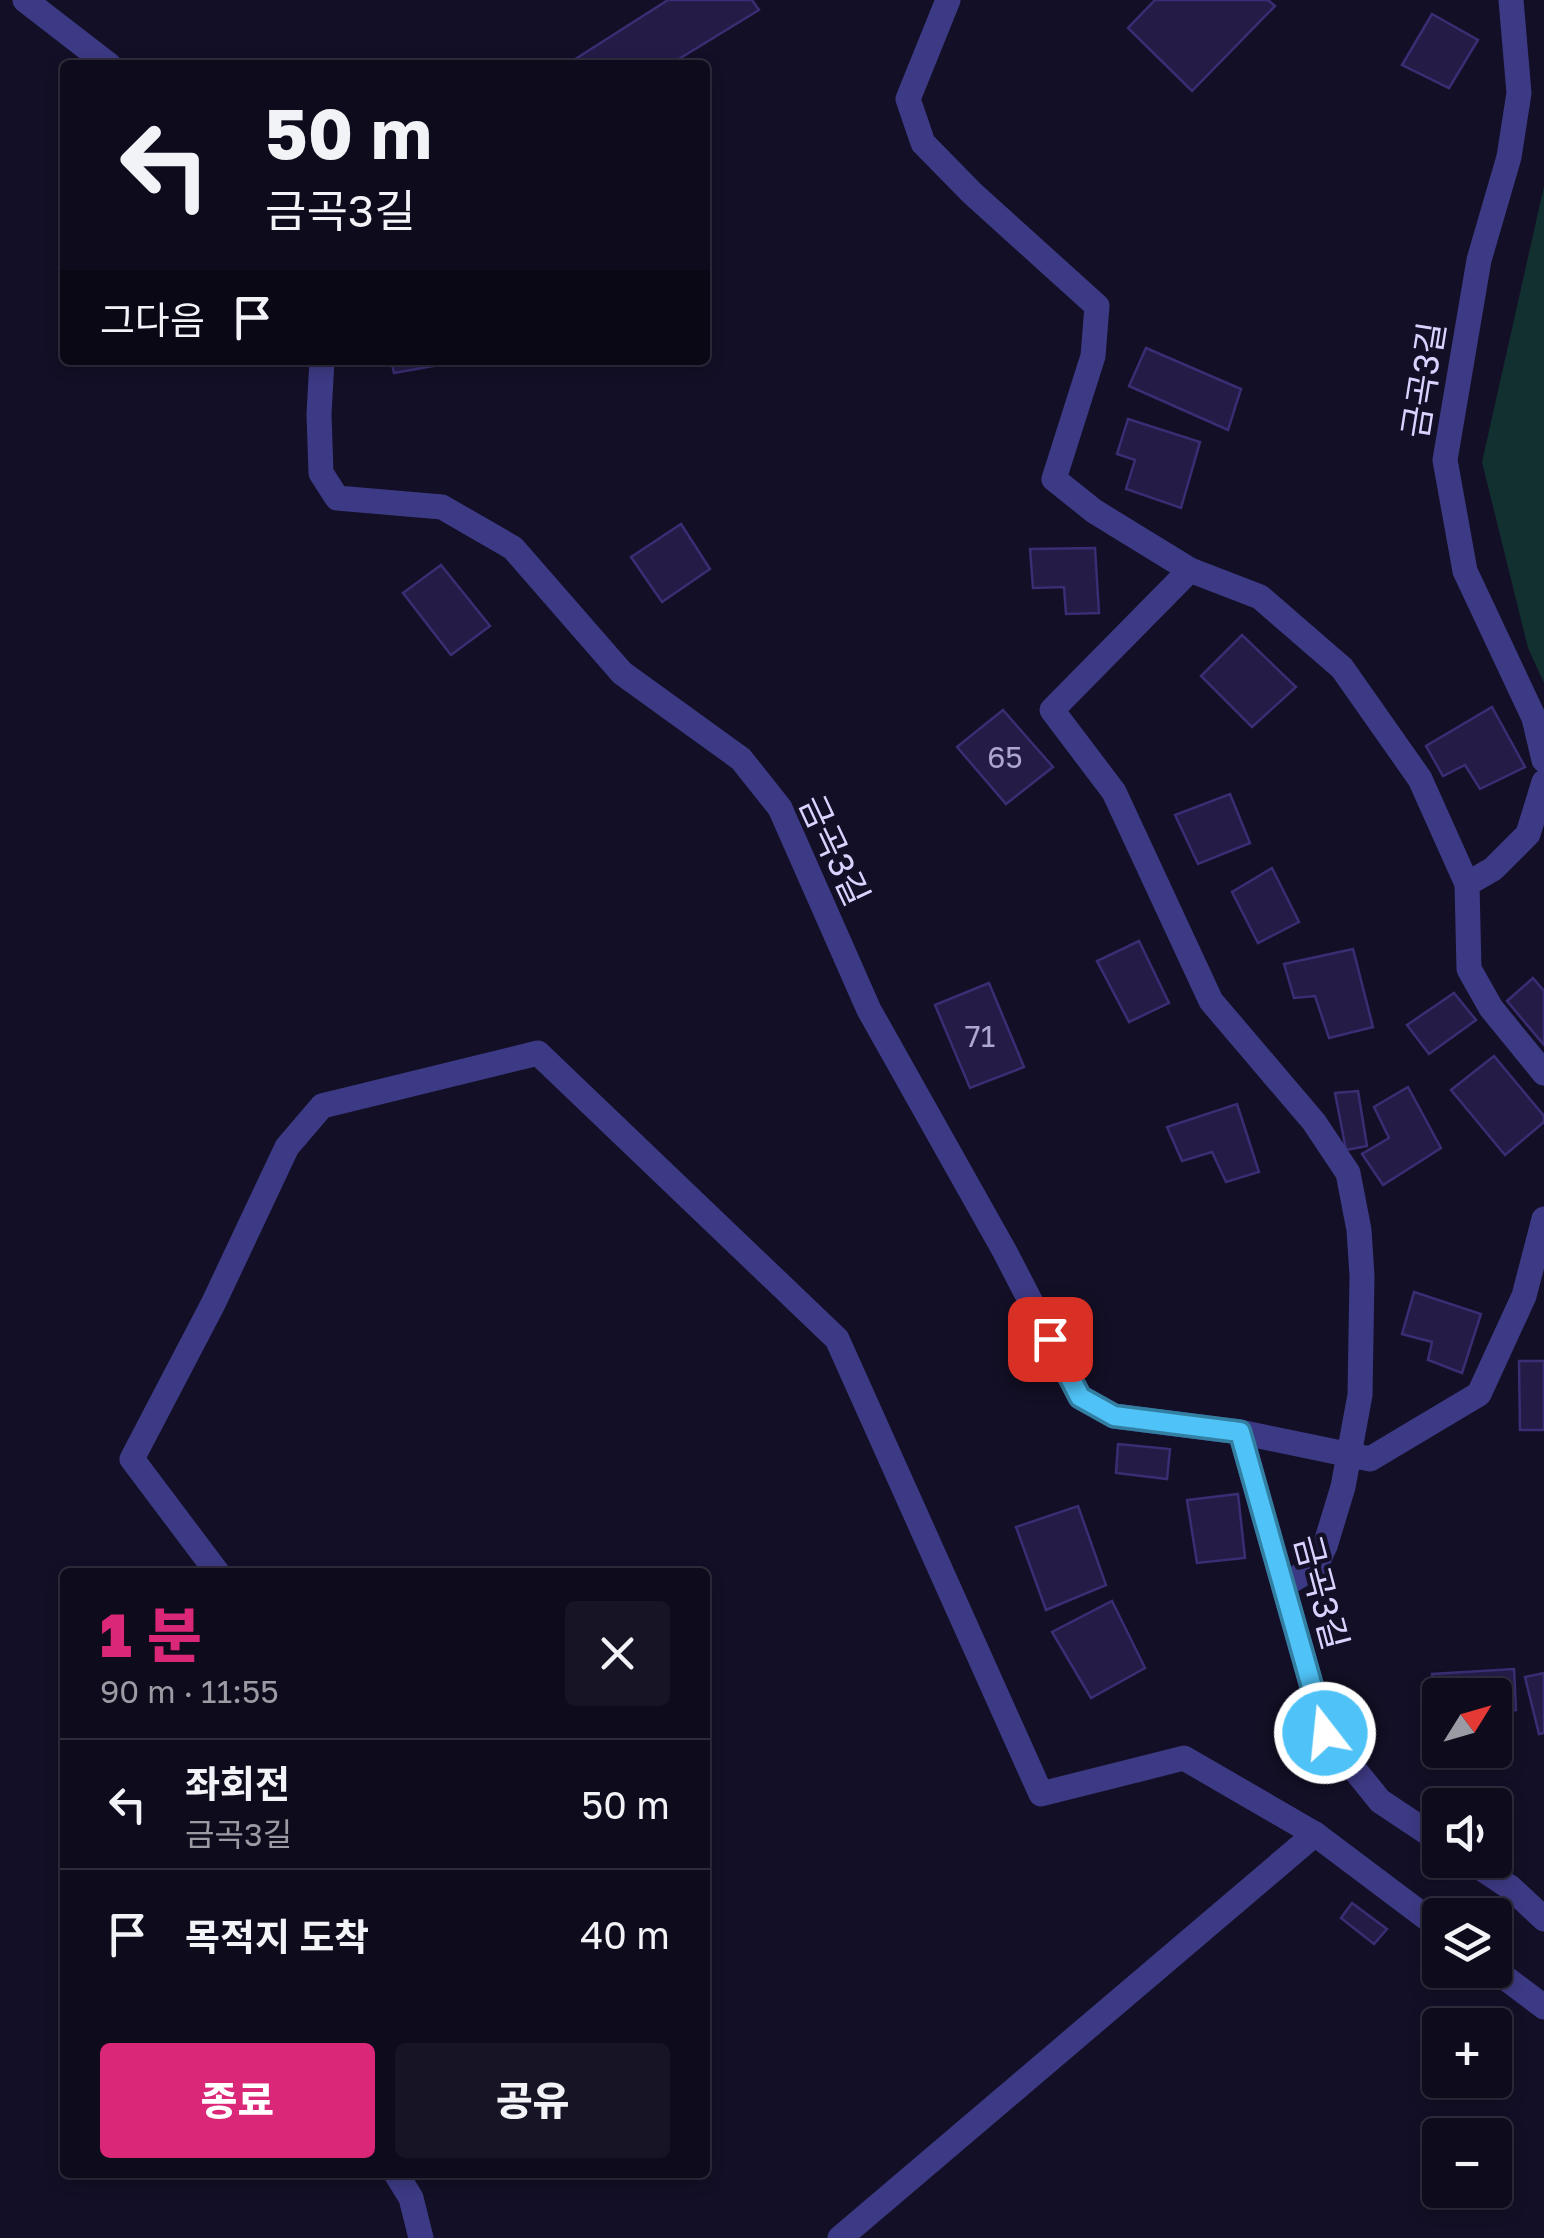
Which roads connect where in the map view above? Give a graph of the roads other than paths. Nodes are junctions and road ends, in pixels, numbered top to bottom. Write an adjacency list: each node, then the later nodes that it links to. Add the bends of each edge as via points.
1 (24, 0): 4 (lane)
2 (948, 0): 6 (lane, via 908,100 923,143 1097,306 1093,356 1054,479)
3 (1511, 0): 7 (lane, 금곡3길, via 1519,93 1509,157 1479,260 1445,460 1465,570 1534,718)
4 (103, 60)
5 (322, 365): 12 (lane, 금곡3길, via 321,472 338,498 442,506 513,548 622,673 741,758 780,808 869,1010 1080,1397 1114,1416)
6 (1190, 570): 9 (lane, via 1260,598 1342,668 1420,779); 13 (lane, via 1052,710 1114,792 1212,1001 1348,1173 1362,1276 1360,1395)
7 (1544, 760)
8 (1544, 782): 9 (lane, via 1528,834)
9 (1467, 884): 10 (lane, via 1470,968 1490,1008)
10 (1544, 1074)
11 (1544, 1219): 13 (lane, 금곡3길, via 1524,1296 1479,1394 1370,1459)
12 (1240, 1432): 13 (lane, 금곡3길); 15 (lane, 금곡3길)
13 (1347, 1452): 15 (lane, via 1344,1487 1316,1567)
14 (214, 1568): 17 (lane, via 132,1459 288,1147 322,1106 538,1053 837,1339 1041,1794 1184,1758)
15 (1284, 1585): 16 (lane, 금곡3길, via 1325,1733 1380,1801)
16 (1422, 1829)
17 (1315, 1834): 19 (lane); 25 (lane)
18 (1496, 1878): 20 (lane)
19 (1422, 1914)
20 (1544, 1919)
21 (1512, 1983): 22 (lane)
22 (1544, 2007)
23 (399, 2178): 24 (lane, via 412,2198)
24 (421, 2238)
25 (840, 2238)

